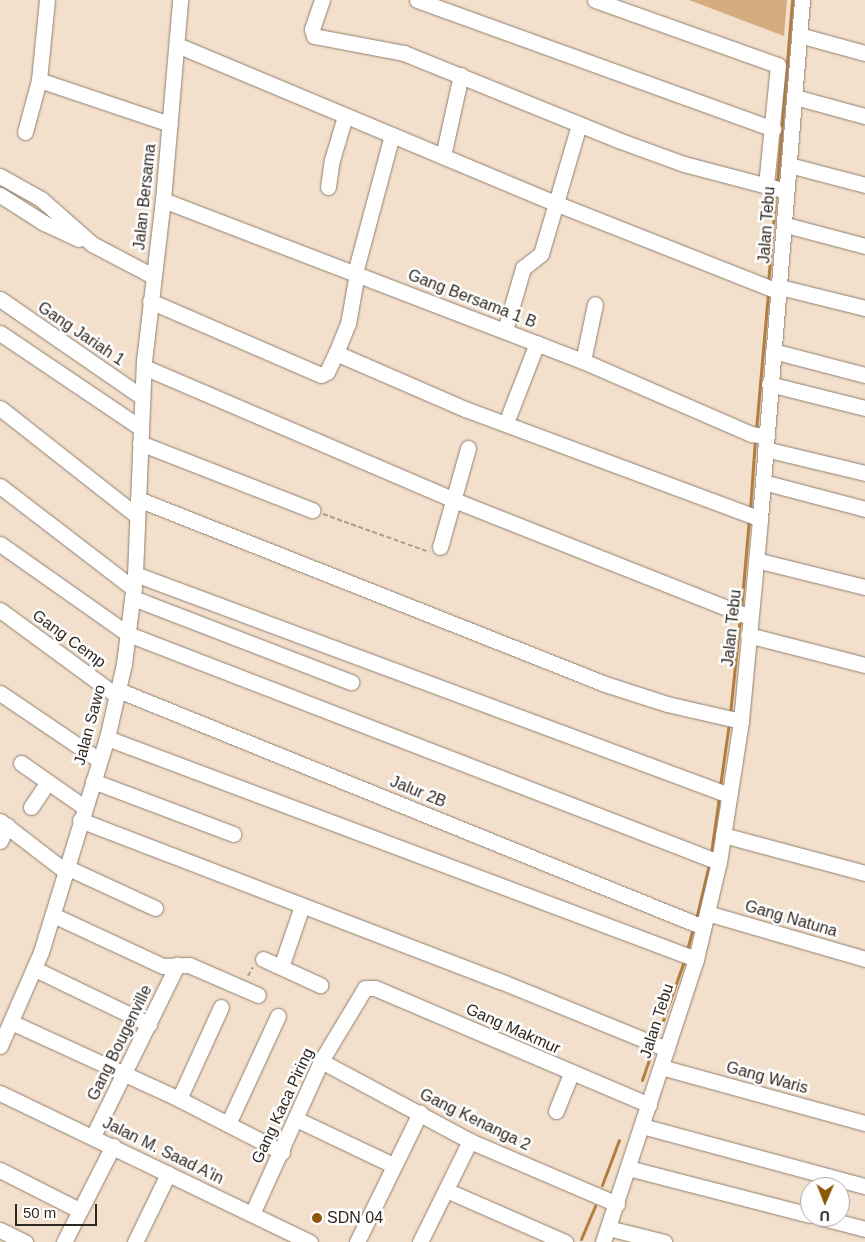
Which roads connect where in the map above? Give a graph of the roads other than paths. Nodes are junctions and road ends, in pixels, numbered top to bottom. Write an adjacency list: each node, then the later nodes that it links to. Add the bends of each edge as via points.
1 (47, 0): 11 (street)
2 (180, 0): 8 (street, Jalan Bersama)
3 (322, 0): 10 (street, via 312,29 314,36 404,53)
4 (417, 0): 17 (street)
5 (595, 0): 17 (street, via 776,63 779,70)
6 (802, 0): 7 (street, Jalan Tebu)
7 (799, 35): 9 (street); 12 (street, Jalan Tebu)
8 (177, 45): 13 (street); 15 (street, Jalan Bersama)
9 (865, 53)
10 (462, 76): 16 (street); 20 (street)
11 (39, 80): 15 (street); 18 (street)
12 (795, 97): 14 (street); 21 (street, Jalan Tebu)
13 (346, 116): 19 (street); 24 (street, via 332,160)
14 (865, 116)
15 (170, 124): 28 (street, Jalan Bersama)
16 (579, 125): 25 (street, via 684,164); 29 (street)
17 (773, 129): 25 (street)
18 (25, 132)
19 (392, 135): 20 (street); 34 (street)
20 (443, 156): 29 (street)
21 (789, 165): 23 (street); 25 (street, Jalan Tebu)
22 (0, 176): 27 (street)
23 (865, 185)
24 (328, 187)
25 (776, 188): 31 (street, Jalan Tebu)
26 (0, 194): 30 (street)
27 (41, 199): 30 (street); 32 (street)
28 (163, 200): 34 (street, Gang Bersama 1 B); 35 (street, Jalan Bersama)
29 (555, 203): 36 (street); 41 (street, via 540,257 527,263 521,272)
30 (30, 214): 32 (street)
31 (786, 225): 33 (street); 36 (street, Jalan Tebu)
32 (92, 244): 35 (street)
33 (865, 246)
34 (356, 273): 41 (street, Gang Bersama 1 B); 45 (street, via 348,324)
35 (153, 276): 38 (street, Jalan Bersama)
36 (775, 289): 40 (street); 44 (street, Jalan Tebu)
37 (0, 299): 50 (street, Gang Jariah 1)
38 (150, 301): 45 (street, via 321,375 327,372); 47 (street, Jalan Bersama)
39 (594, 304): 46 (street)
40 (865, 308)
41 (505, 330): 43 (street, Gang Bersama 1 B)
42 (0, 333): 54 (street)
43 (537, 343): 46 (street, Gang Bersama 1 B); 53 (street)
44 (773, 351): 48 (street); 49 (street, Jalan Tebu)
45 (336, 353): 65 (street, via 465,409)
46 (582, 361): 55 (street, Gang Bersama 1 B)
47 (144, 367): 50 (street, Jalan Bersama); 61 (street)
48 (865, 375)
49 (769, 384): 52 (street); 55 (street, Jalan Tebu)
50 (142, 397): 54 (street, Jalan Sawo)
51 (0, 408): 64 (street)
52 (865, 408)
53 (509, 415)
54 (140, 436): 60 (street, Jalan Sawo); 63 (street)
55 (760, 439): 57 (street, Gang Bersama 1 B); 58 (street, Jalan Tebu)
56 (468, 448): 61 (street)
57 (865, 473)
58 (763, 482): 62 (street); 65 (street, Jalan Tebu)
59 (0, 486): 71 (street)
60 (138, 499): 64 (street, Jalan Sawo); 80 (street, via 602,683)
61 (454, 500): 67 (street); 73 (street)
62 (865, 508)
63 (312, 510)
64 (137, 516): 69 (street, Jalan Sawo)
65 (753, 517): 68 (street, Jalan Tebu)
66 (0, 544): 74 (street)
67 (440, 547)
68 (756, 560): 70 (street); 73 (street, Jalan Tebu)
69 (135, 574): 71 (street, Jalan Sawo); 86 (street)
70 (865, 587)
71 (133, 594): 74 (street, Jalan Sawo); 77 (street)
72 (0, 610): 79 (street, Gang Cemp)
73 (744, 615): 75 (street, Jalan Tebu)
74 (128, 634): 79 (street, Jalan Sawo); 93 (street)
75 (748, 635): 76 (street); 80 (street, Jalan Tebu)
76 (865, 665)
77 (351, 682)
78 (0, 693): 82 (street)
79 (118, 693): 81 (street, Jalan Sawo); 99 (street, Jalur 2B, via 685,918)
80 (734, 720): 86 (street, Jalan Tebu)
81 (107, 738): 82 (street, Jalan Sawo); 100 (street)
82 (100, 760): 84 (street, Jalan Sawo)
83 (21, 764): 85 (street)
84 (92, 781): 88 (street, Jalan Sawo); 90 (street)
85 (47, 783): 87 (street); 88 (street)
86 (722, 793): 91 (street, Jalan Tebu)
87 (31, 807)
88 (82, 814): 94 (street, Jalan Sawo); 96 (street)
89 (4, 824): 92 (street); 94 (street)
90 (233, 834)
91 (722, 835): 93 (street, Jalan Tebu); 95 (street)
92 (0, 841)
93 (712, 860): 99 (street, Jalan Tebu)
94 (66, 869): 97 (street); 98 (street, Jalan Sawo)
95 (865, 873)
96 (302, 906): 104 (street); 114 (street)
97 (155, 908)
98 (53, 915): 103 (street, via 163,966); 105 (street, Jalan Sawo)
99 (704, 922): 100 (street, Jalan Tebu); 102 (street, Gang Natuna)
100 (687, 956): 114 (street, Jalan Tebu)
101 (263, 959): 104 (street)
102 (865, 959)
103 (177, 966): 108 (street, via 189,965); 112 (street, Gang Bougenville)
104 (281, 967): 106 (street)
105 (35, 969): 111 (street, Jalan Sawo); 112 (street)
106 (320, 986)
107 (363, 989): 115 (street, Gang Kaca Piring); 117 (street, Gang Makmur, via 375,988)
108 (258, 995)
109 (221, 1007): 120 (street)
110 (278, 1016): 126 (street)
111 (11, 1022): 113 (street, Jalan Sawo); 118 (street)
112 (150, 1024): 118 (street, Gang Bougenville)
113 (0, 1046)
114 (663, 1048): 116 (street, Jalan Tebu)
115 (321, 1061): 123 (street, Gang Kenanga 2); 124 (street, Gang Kaca Piring)
116 (661, 1068): 121 (street, Jalan Tebu); 125 (street, Gang Waris)
117 (571, 1074): 121 (street, Gang Makmur); 122 (street)
118 (125, 1076): 120 (street); 128 (street, Gang Bougenville)
119 (0, 1093): 128 (street, Jalan M. Saad A'in)
120 (179, 1099): 126 (street)
121 (649, 1105): 127 (street, Jalan Tebu)
122 (556, 1111)
123 (420, 1113): 129 (street, Gang Kenanga 2); 132 (street)
124 (296, 1119): 131 (street, Gang Kaca Piring); 132 (street)
125 (865, 1123)
126 (228, 1124): 131 (street)
127 (642, 1126): 133 (street, Jalan Tebu); 136 (street)
128 (93, 1136): 130 (street, Jalan M. Saad A'in)
129 (470, 1141): 137 (street); 138 (street, Gang Kenanga 2)
130 (113, 1146): 135 (street, Jalan M. Saad A'in); 139 (street)
131 (282, 1152): 141 (street, Gang Kaca Piring)
132 (393, 1165): 151 (street)
133 (628, 1168): 138 (street, Jalan Tebu); 140 (street)
134 (0, 1170): 139 (street)
135 (168, 1174): 141 (street, Jalan M. Saad A'in); 146 (street)
136 (865, 1186)
137 (446, 1190): 147 (street); 152 (street)
138 (617, 1204): 145 (street, Jalan Tebu)
139 (79, 1210): 149 (street)
140 (800, 1211)
141 (252, 1214): 150 (street, Jalan M. Saad A'in)
142 (850, 1225): 143 (street)
143 (865, 1229)
144 (0, 1230): 148 (street)
145 (606, 1235): 153 (street)
146 (141, 1240)
147 (424, 1241)
148 (25, 1242)
149 (64, 1242)
150 (310, 1242)
151 (357, 1242)
152 (565, 1242)
153 (664, 1242)

